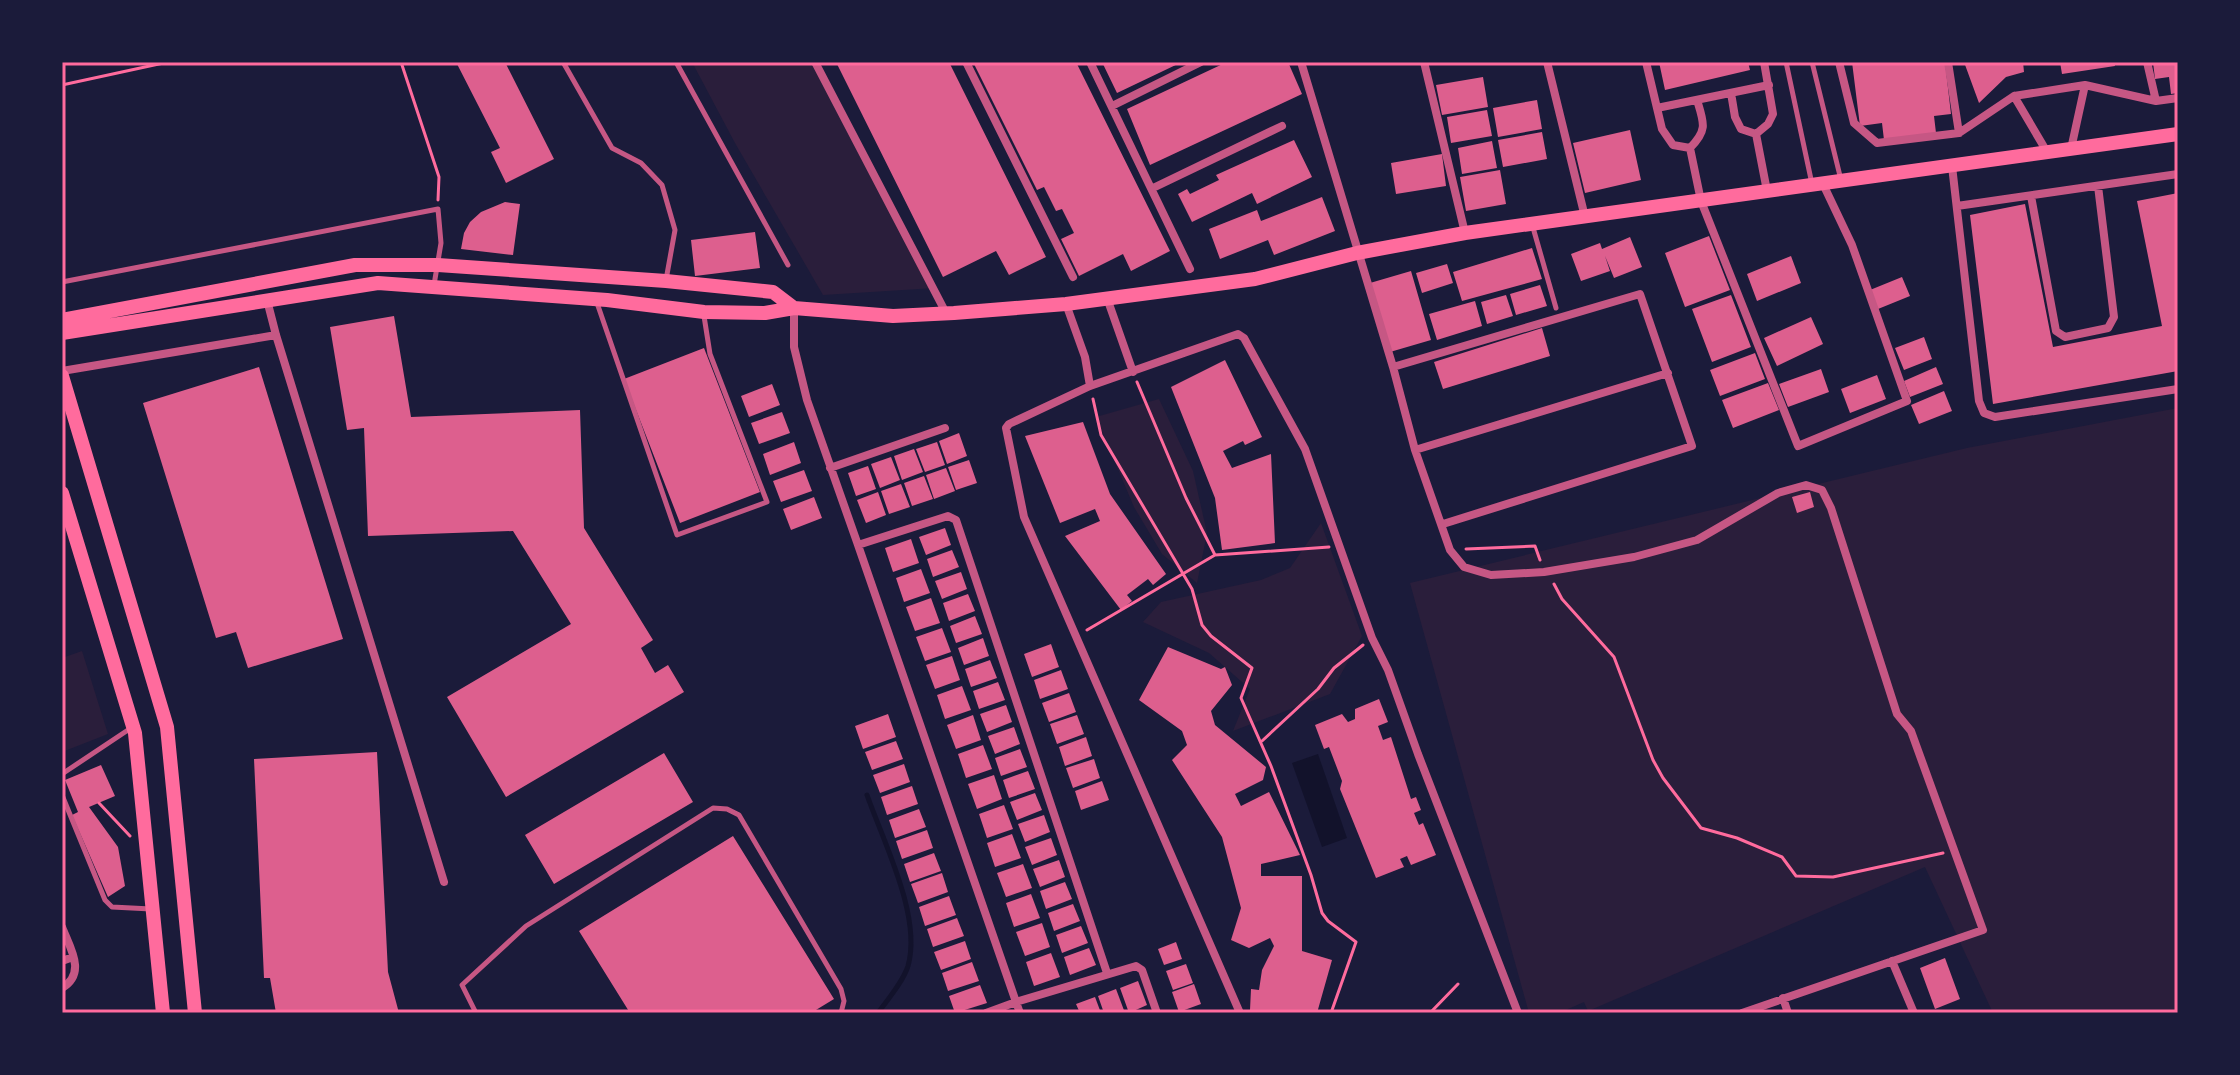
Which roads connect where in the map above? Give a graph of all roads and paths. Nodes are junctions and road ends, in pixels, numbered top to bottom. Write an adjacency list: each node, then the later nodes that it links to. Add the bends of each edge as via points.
1 (168, 62): 19 (path)
2 (401, 62): 46 (path, via 439,177)
3 (563, 62): 56 (lane, via 612,148 641,163 662,185 675,230)
4 (676, 62): 52 (lane)
5 (815, 62): 67 (street)
6 (966, 62): 54 (street)
7 (1090, 62): 27 (street)
8 (1201, 62): 27 (street)
9 (1301, 62): 50 (street)
10 (1424, 62): 49 (street)
11 (1547, 62): 47 (street)
12 (1646, 62): 28 (street)
13 (1764, 62): 20 (street)
14 (1786, 62): 39 (lane)
15 (1812, 62): 38 (lane)
16 (1839, 62): 30 (street, via 1854,123 1877,143)
17 (1948, 62): 30 (street)
18 (2147, 62): 26 (street)
19 (62, 85)
20 (1769, 85): 22 (street); 31 (street, via 1773,114)
21 (2085, 85): 23 (street); 26 (street); 34 (street)
22 (1731, 93): 25 (street); 31 (street, via 1741,129)
23 (2014, 96): 30 (street); 35 (street)
24 (2178, 98): 26 (street)
25 (1697, 100): 28 (street); 33 (street, via 1704,124 1701,138)
26 (2156, 101)
27 (1112, 106): 41 (street)
28 (1657, 108): 33 (street, via 1673,145)
29 (1282, 126): 41 (street)
30 (1959, 133)
31 (1756, 134): 42 (street)
32 (2178, 134): 34 (main road)
33 (1690, 148): 44 (street)
34 (2071, 149): 35 (main road)
35 (2047, 152): 36 (main road)
36 (1952, 166): 38 (main road); 45 (street)
37 (2178, 174): 40 (street)
38 (1842, 181): 39 (main road)
39 (1818, 185): 42 (main road); 44 (street, via 1852,245 1907,401 1798,446)
40 (2098, 186): 43 (street); 43 (street, via 2114,317 2108,328 2065,337 2056,331)
41 (1153, 188): 53 (street)
42 (1767, 191): 44 (main road)
43 (2031, 196): 45 (street)
44 (1701, 201): 47 (main road)
45 (1957, 206): 76 (street, via 1984,413 1995,417)
46 (438, 209): 51 (lane); 57 (lane)
47 (1585, 217): 48 (main road)
48 (1532, 224): 49 (main road); 65 (lane)
49 (1465, 233): 50 (main road)
50 (1357, 253): 59 (main road, via 1255,279); 71 (street)
51 (438, 265): 55 (main road); 58 (lane); 68 (main road, via 355,265)
52 (788, 265)
53 (1190, 269)
54 (1073, 277)
55 (625, 278): 56 (main road); 62 (main road)
56 (666, 281): 64 (main road, via 773,292)
57 (62, 282)
58 (434, 286): 60 (main road); 61 (main road, via 378,283)
59 (1107, 298): 63 (main road); 72 (street)
60 (595, 299): 62 (main road); 66 (lane, via 677,535 767,502 710,354)
61 (267, 300): 69 (main road); 70 (street)
62 (623, 301): 66 (main road)
63 (1066, 304): 67 (main road); 75 (street)
64 (794, 308): 66 (main road); 67 (main road, via 893,316); 79 (street, via 794,347)
65 (1556, 308)
66 (704, 312)
67 (947, 314)
68 (62, 320)
69 (62, 333)
70 (276, 335): 74 (street); 97 (street)
71 (1393, 367): 73 (street, via 1640,294); 78 (street)
72 (1133, 372): 75 (street); 83 (street, via 1242,335 1305,449); 85 (path)
73 (1668, 373): 78 (street); 81 (street, via 1692,446)
74 (62, 374): 109 (main road, via 167,727)
75 (1090, 386): 87 (path, via 1101,435); 88 (street, via 1006,428 1024,517)
76 (2178, 389)
77 (945, 428): 79 (street)
78 (1415, 450): 81 (street)
79 (830, 468): 82 (street)
80 (62, 493): 90 (main road)
81 (1443, 524): 84 (street)
82 (858, 545): 103 (street, via 948,516 956,520); 107 (street)
83 (1340, 546): 85 (path); 89 (street)
84 (1450, 550): 86 (street, via 1464,567 1491,575); 86 (path, via 1535,546)
85 (1215, 555): 87 (path)
86 (1544, 572): 96 (path, via 1614,657 1653,760 1701,828 1782,857 1796,876 1833,877); 96 (street, via 1697,540 1778,493 1806,485 1822,490 1897,714 1911,731)
87 (1183, 575): 88 (path); 91 (path, via 1202,625 1252,668 1241,698)
88 (1076, 637): 115 (street)
89 (1372, 638): 91 (path, via 1334,668); 118 (street)
90 (133, 727): 92 (lane); 98 (main road)
91 (1261, 742): 116 (path, via 1322,913 1356,941)
92 (62, 774)
93 (62, 795): 98 (lane, via 105,900 112,907)
94 (99, 803): 95 (path)
95 (138, 845)
96 (1954, 851): 102 (street, via 1983,930)
97 (444, 882)
98 (152, 909): 108 (main road)
99 (62, 927): 100 (street)
100 (73, 957): 101 (street); 105 (street, via 74,976)
101 (62, 961)
102 (1892, 961): 106 (street); 121 (street)
103 (1107, 973): 107 (street); 114 (street, via 1140,968)
104 (1458, 984): 117 (path)
105 (62, 988)
106 (1783, 998): 119 (street); 120 (street)
107 (1016, 1002): 112 (street); 113 (street)
108 (163, 1013)
109 (195, 1013)
110 (476, 1013): 111 (lane, via 462,985 526,926 713,808 739,815 841,989)
111 (841, 1013)
112 (986, 1013)
113 (1020, 1013)
114 (1157, 1013)
115 (1240, 1013)
116 (1331, 1013)
117 (1430, 1013)
118 (1518, 1013)
119 (1742, 1013)
120 (1788, 1013)
121 (1914, 1013)

